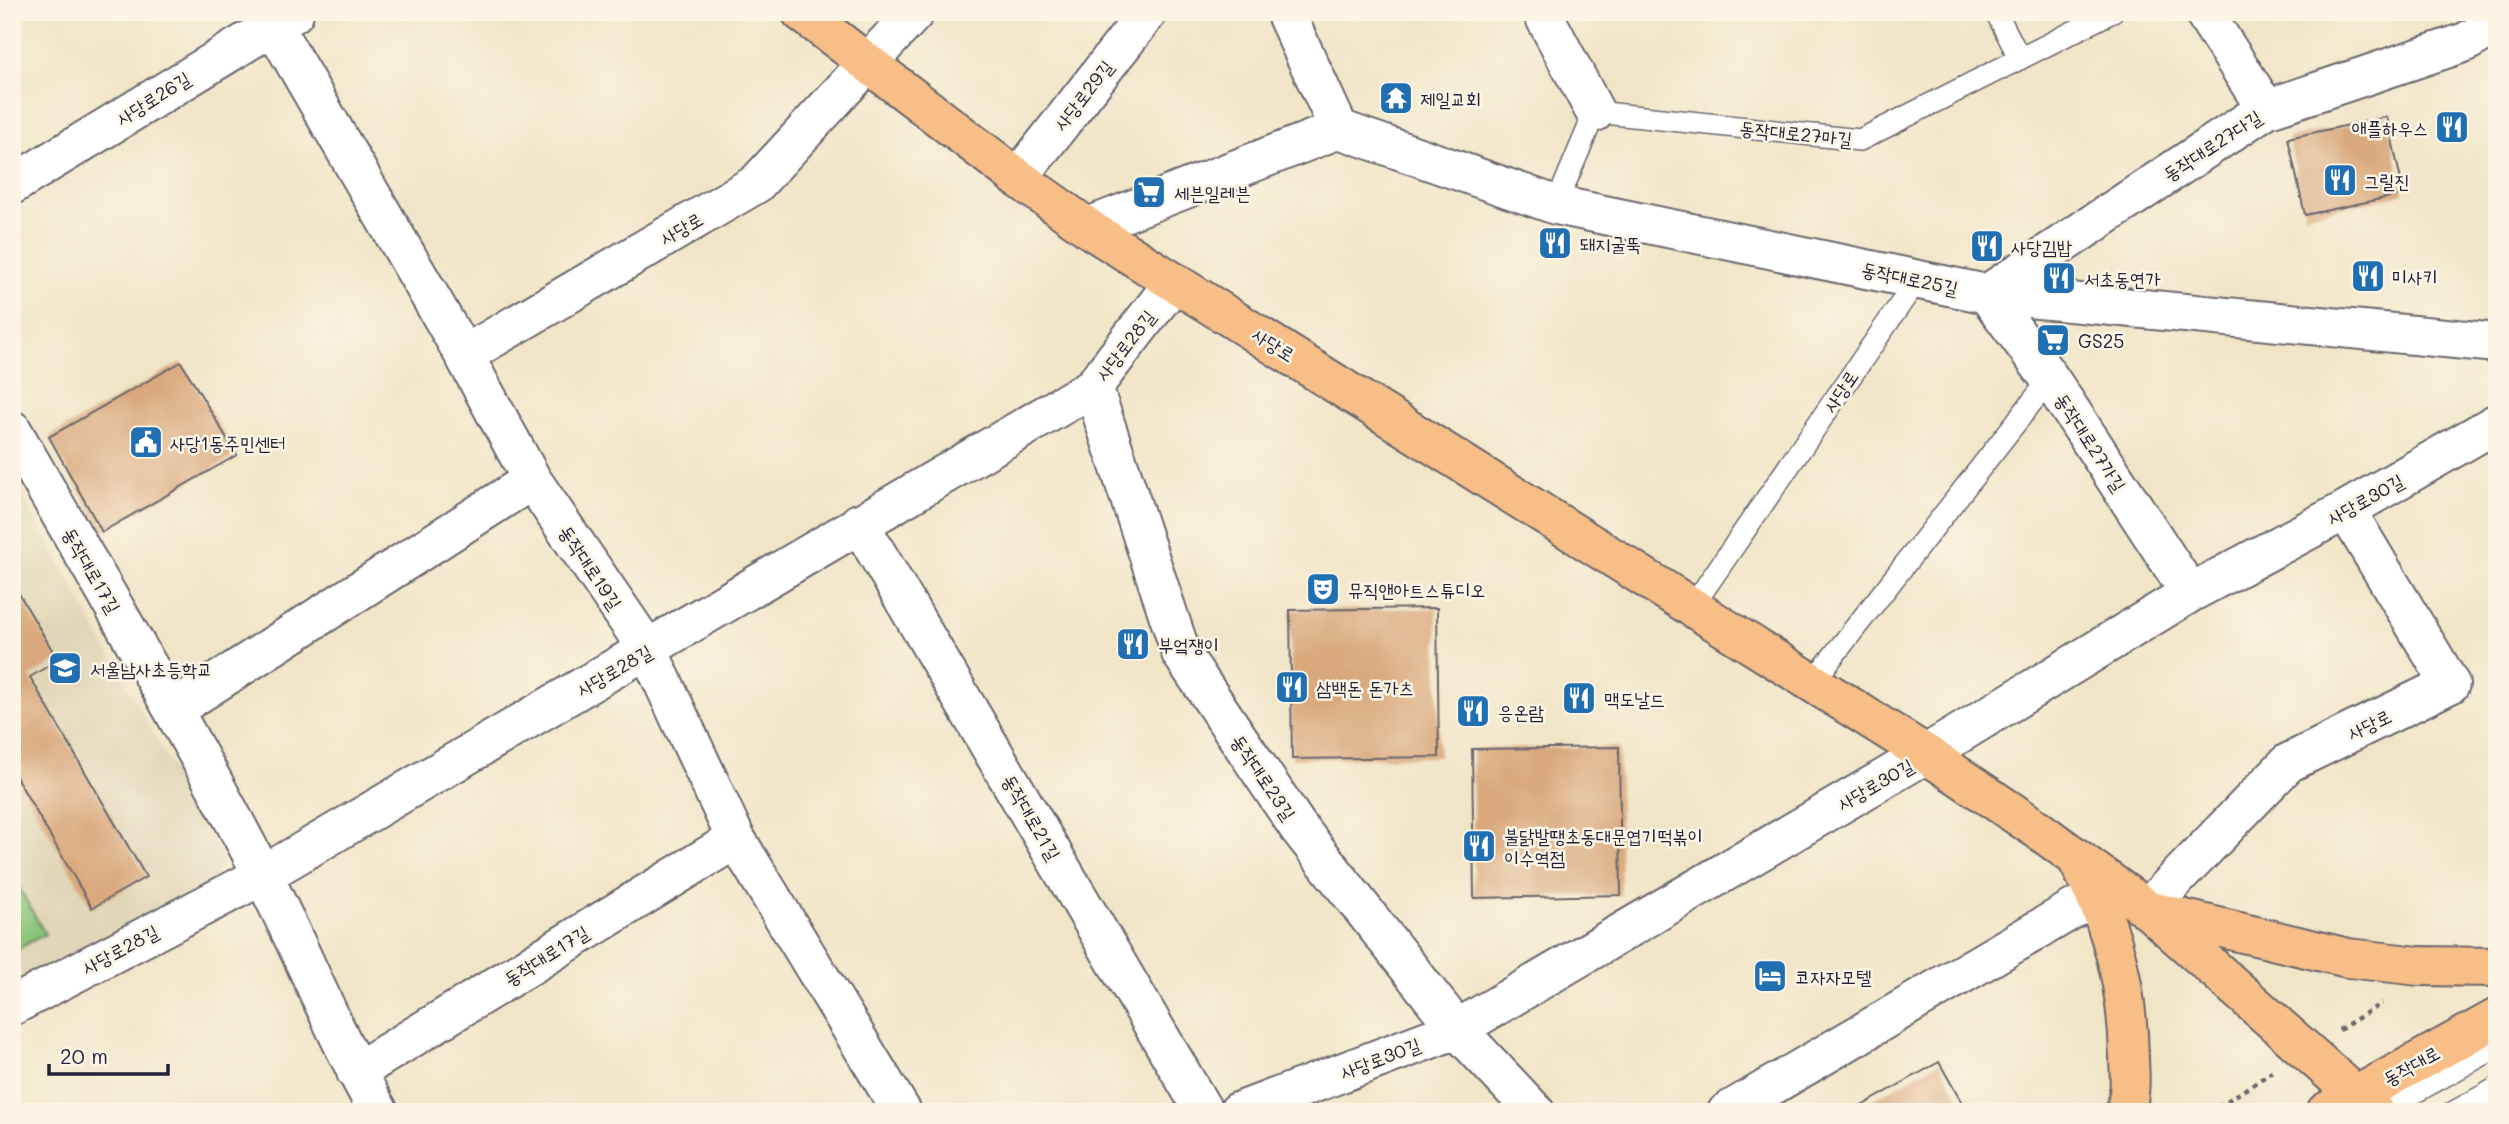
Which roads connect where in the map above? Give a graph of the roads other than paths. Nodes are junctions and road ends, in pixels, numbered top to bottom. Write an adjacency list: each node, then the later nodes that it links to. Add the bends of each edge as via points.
1 (801, 12): 12 (main road, 사당로)
2 (915, 12): 12 (street)
3 (1148, 12): 16 (street, 사당로29길)
4 (1285, 12): 15 (street)
5 (1542, 12): 14 (street)
6 (1996, 12): 11 (lane)
7 (2112, 12): 11 (lane, 동작대로27마길)
8 (2204, 12): 13 (street)
9 (284, 18): 17 (street, 사당로26길); 24 (street, 동작대로19길)
10 (2497, 24): 13 (street, 동작대로27다길, via 2466,42)
11 (2020, 59): 14 (lane, 동작대로27마길, via 1860,140)
12 (868, 62): 16 (main road, 사당로); 24 (street, 사당로, via 756,184)
13 (2266, 108): 22 (street, 동작대로27다길)
14 (1595, 112): 18 (lane)
15 (1339, 129): 18 (street, 동작대로25길); 19 (street)
16 (1018, 177): 19 (main road, 사당로)
17 (12, 185)
18 (1556, 205): 20 (street, 동작대로25길)
19 (1088, 227): 21 (main road, 사당로)
20 (1917, 279): 22 (street, 동작대로25길); 33 (lane, 사당로)
21 (1174, 282): 26 (street, 사당로28길); 33 (main road, 사당로)
22 (1987, 294): 23 (street, 동작대로25길); 25 (street, 동작대로27가길)
23 (2497, 343)
24 (464, 355): 29 (street, 동작대로19길)
25 (2050, 379): 32 (street, 동작대로27가길); 35 (lane)
26 (1093, 387): 31 (street, 사당로28길); 46 (street, 동작대로23길, via 1181,653 1298,827)
27 (2497, 423): 30 (street, 사당로30길)
28 (12, 429): 36 (street, 동작대로17길)
29 (532, 480): 34 (street, 동작대로19길); 36 (street)
30 (2346, 510): 32 (street, 사당로30길); 42 (street, 사당로, via 2450,684 2288,763)
31 (859, 523): 34 (street, 사당로28길); 53 (street, 동작대로21길)
32 (2190, 593): 37 (street, 사당로30길)
33 (1692, 607): 35 (main road, 사당로)
34 (648, 650): 38 (street, 동작대로19길); 40 (street, 사당로28길)
35 (1812, 682): 37 (main road, 사당로)
36 (173, 710): 40 (street, 동작대로17길)
37 (1926, 754): 39 (main road, 사당로); 46 (street, 사당로30길)
38 (736, 839): 48 (street, 동작대로17길); 52 (street, 동작대로19길)
39 (2076, 858): 41 (main road); 42 (main road, 사당로)
40 (263, 875): 44 (street, 사당로28길); 48 (street, 동작대로17길)
41 (2097, 895): 56 (street); 57 (main road, via 2118,958 2129,1029 2130,1097)
42 (2147, 909): 43 (main road, via 2348,958); 50 (main road, 사당로, via 2306,1051)
43 (2497, 967)
44 (12, 1006)
45 (2497, 1018): 50 (main road, 동작대로)
46 (1457, 1029): 54 (street, 사당로30길); 55 (street, 동작대로23길)
47 (2497, 1047): 50 (lane)
48 (356, 1072): 51 (street, 동작대로17길)
49 (2497, 1088): 58 (lane)
50 (2359, 1108)
51 (379, 1112)
52 (902, 1112)
53 (1204, 1112)
54 (1238, 1112)
55 (1535, 1112)
56 (1727, 1112)
57 (2125, 1112)
58 (2454, 1112)

